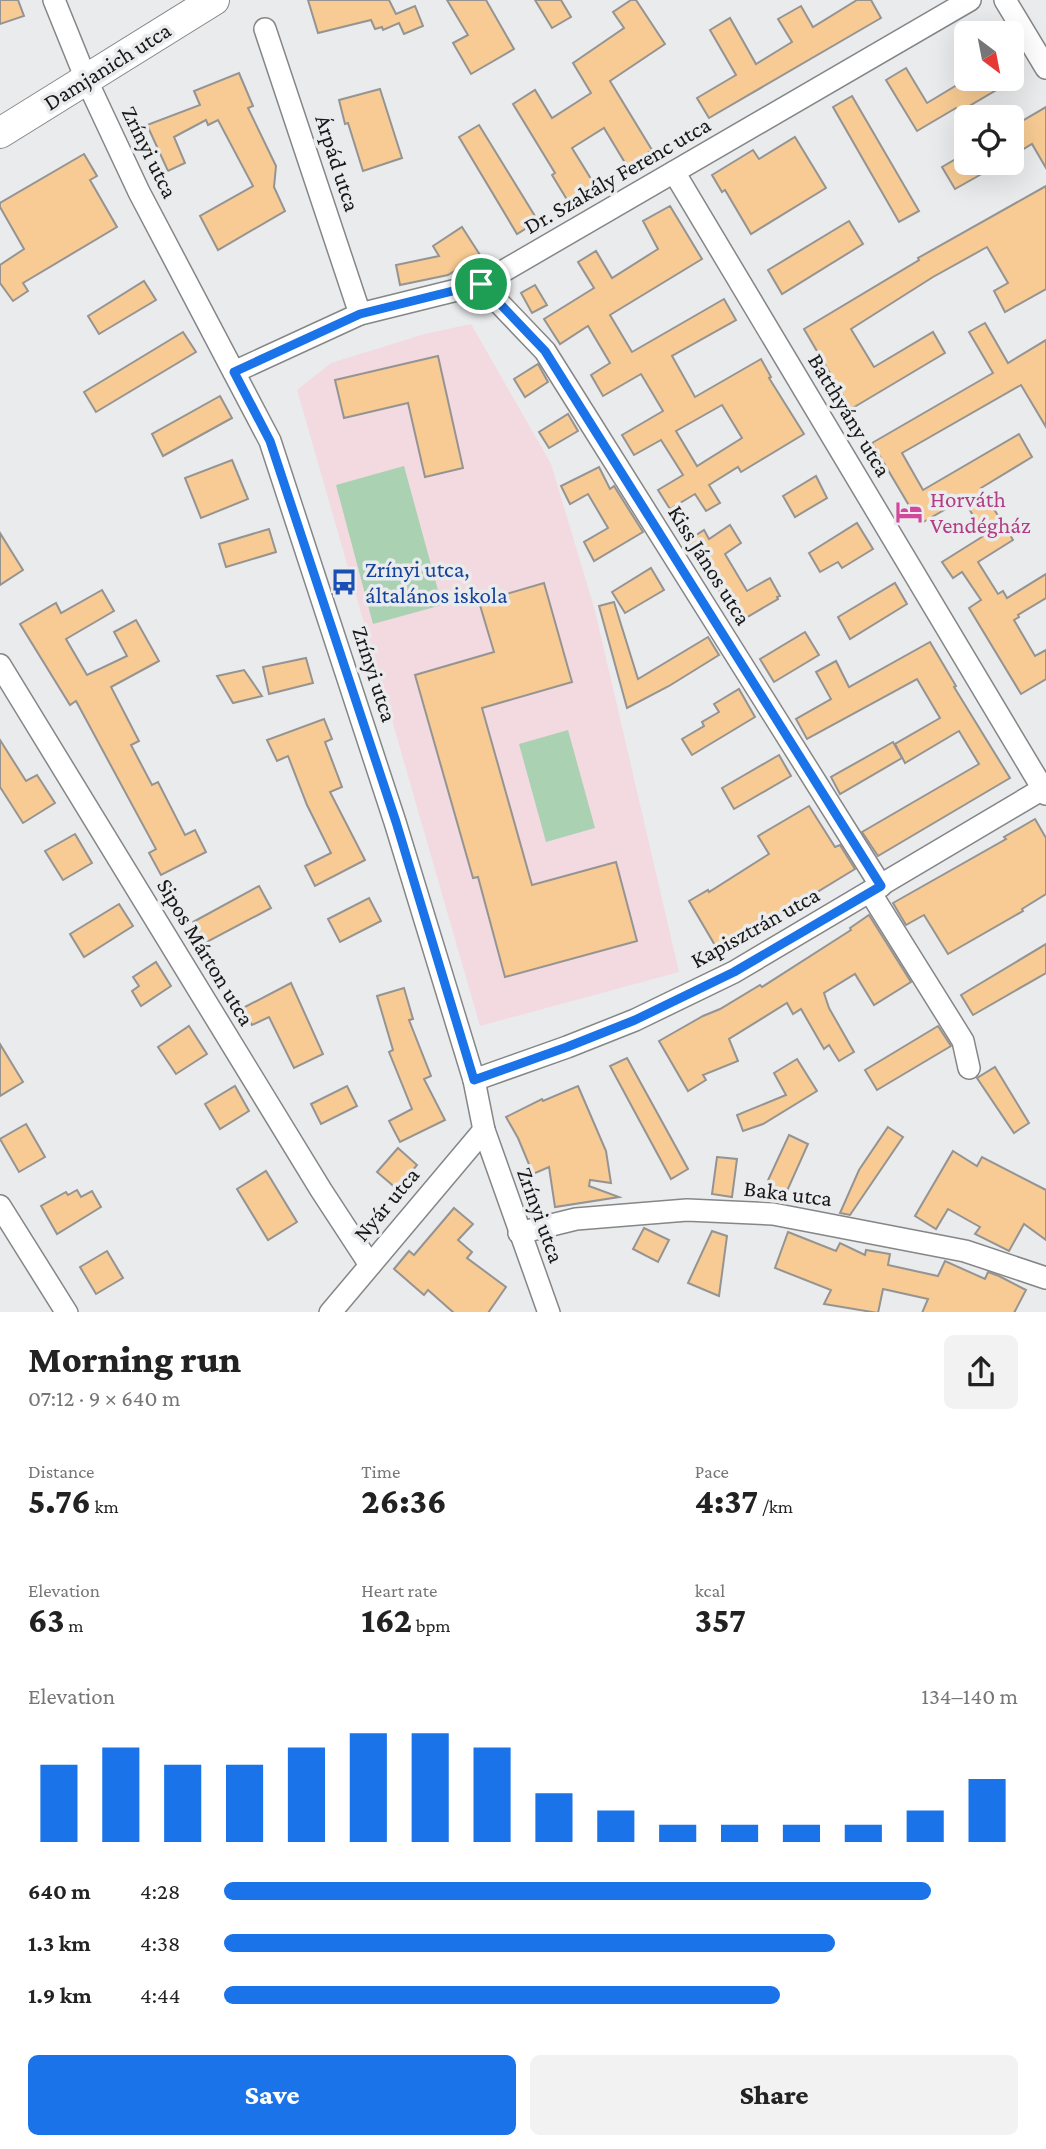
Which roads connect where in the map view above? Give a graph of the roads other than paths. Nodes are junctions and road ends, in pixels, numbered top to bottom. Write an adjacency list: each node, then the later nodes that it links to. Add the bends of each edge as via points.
1 (54, 0): 7 (street, Zrínyi utca)
2 (214, 0): 7 (street, Damjanich utca)
3 (970, 0): 9 (street, Dr. Szakály Ferenc utca)
4 (1005, 0): 6 (street)
5 (265, 29): 11 (street, Árpád utca)
6 (1046, 68)
7 (86, 79): 8 (street, Damjanich utca); 12 (street, Zrínyi utca, via 139,192)
8 (0, 133)
9 (674, 172): 10 (street, Dr. Szakály Ferenc utca); 14 (street, Batthyány utca)
10 (481, 284): 11 (street, Dr. Szakály Ferenc utca); 15 (street, Kiss János utca, via 545,351)
11 (360, 314): 12 (street, Dr. Szakály Ferenc utca)
12 (234, 372): 17 (street, Zrínyi utca, via 270,441 396,822)
13 (0, 665): 21 (street, Sipos Márton utca)
14 (1045, 790): 15 (street, Kapisztrán utca)
15 (875, 889): 16 (street, Kiss János utca, via 963,1041); 17 (street, Kapisztrán utca, via 734,972 635,1020)
16 (969, 1068)
17 (474, 1080): 18 (street, Zrínyi utca)
18 (484, 1129): 20 (street, Zrínyi utca); 21 (street, Nyár utca)
19 (0, 1206): 23 (street)
20 (519, 1233): 22 (street, Baka utca, via 576,1219 673,1211 773,1214 965,1251); 25 (street, Zrínyi utca)
21 (370, 1265): 24 (street, Nyár utca)
22 (1046, 1278)
23 (67, 1312)
24 (330, 1312)
25 (549, 1312)

